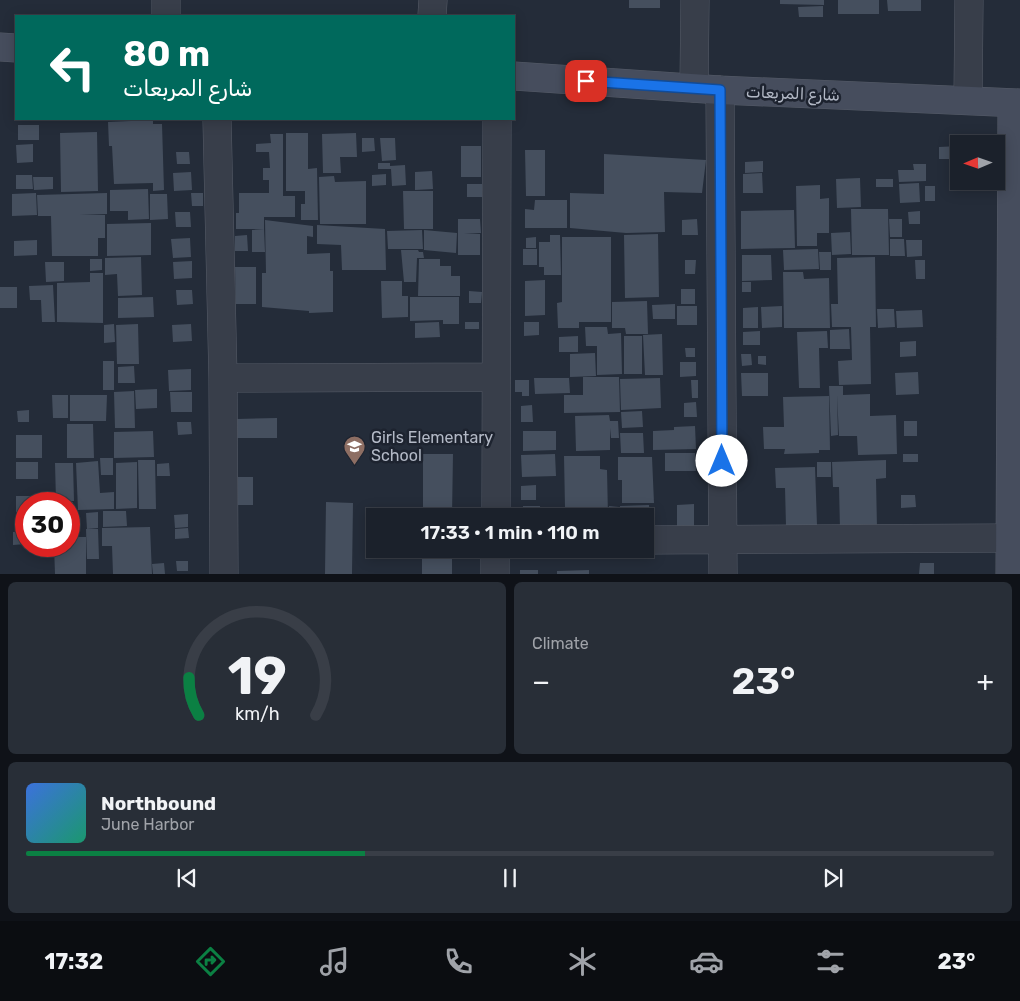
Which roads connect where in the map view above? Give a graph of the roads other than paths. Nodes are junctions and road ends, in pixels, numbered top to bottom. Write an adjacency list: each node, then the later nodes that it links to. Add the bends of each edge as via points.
1 (166, 0): 5 (street)
2 (432, 0): 6 (street)
3 (695, 0): 10 (street)
4 (969, 0): 11 (street)
5 (166, 15)
6 (432, 15)
7 (0, 47): 8 (street)
8 (15, 48)
9 (515, 76): 10 (street, شارع المربعات)
10 (707, 89): 11 (street, شارع المربعات); 19 (street)
11 (968, 100): 12 (street, شارع المربعات)
12 (1016, 103): 18 (street, شارع المربعات)
13 (217, 120): 16 (street)
14 (497, 120): 15 (street)
15 (496, 377): 16 (street); 17 (street)
16 (223, 378): 22 (street)
17 (496, 508)
18 (1010, 538): 19 (street); 25 (street, شارع المربعات)
19 (722, 539): 20 (street); 24 (street)
20 (654, 540)
21 (496, 558): 23 (street)
22 (224, 574)
23 (495, 574)
24 (723, 574)
25 (1010, 574)

